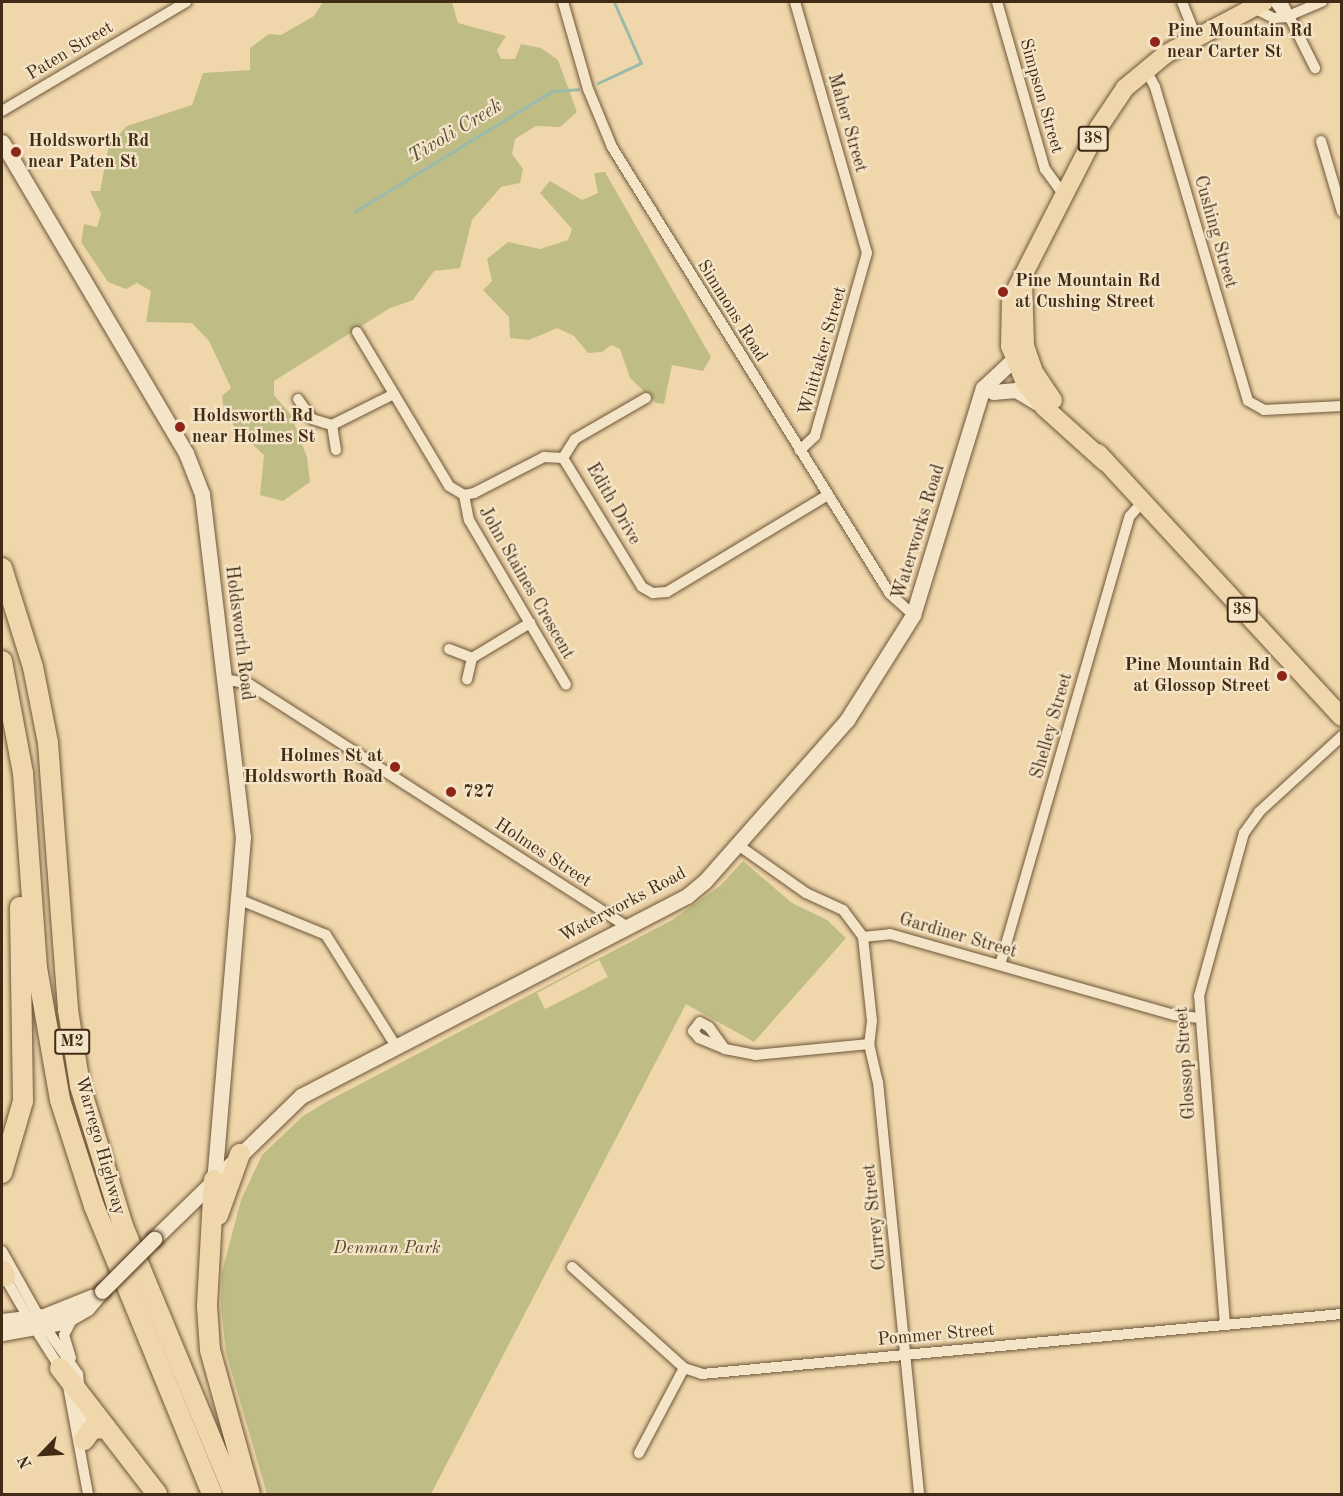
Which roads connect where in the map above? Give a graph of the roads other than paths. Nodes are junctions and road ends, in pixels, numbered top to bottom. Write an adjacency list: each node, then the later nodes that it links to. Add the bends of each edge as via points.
1 (186, 2): 14 (street, Paten Street)
2 (563, 2): 31 (street, Simmons Road, via 588,89 612,147)
3 (795, 2): 19 (street, Maher Street)
4 (997, 2): 17 (street, Simpson Street, via 1046,169)
5 (1182, 2): 11 (street)
6 (1275, 2): 10 (street, via 1279,14)
7 (1282, 2): 10 (street)
8 (1322, 2): 10 (street)
9 (1258, 4): 10 (street, via 1274,18); 11 (main road, 38)
10 (1288, 16): 13 (street)
11 (1196, 36): 12 (main road, 38)
12 (1145, 68): 17 (main road, 38, via 1108,110); 26 (street, Cushing Street, via 1156,89 1252,405 1264,410)
13 (1315, 68)
14 (2, 111)
15 (1321, 141): 18 (street)
16 (2, 142): 43 (main road, Holdsworth Road, via 195,470)
17 (1064, 195): 21 (main road, 38, via 1024,272)
18 (1341, 212)
19 (867, 253): 31 (street, Whittaker Street, via 817,431)
20 (357, 332): 23 (street)
21 (1023, 363): 22 (main road, Waterworks Road); 27 (main road, 38); 28 (main road, Waterworks Road, via 987,382); 33 (main road, 38)
22 (993, 392): 27 (main road, via 1016,390); 28 (main road, Waterworks Road)
23 (394, 394): 29 (street); 34 (street, via 449,486)
24 (646, 398): 32 (street, via 575,439)
25 (298, 399): 29 (street, via 312,419)
26 (1341, 406)
27 (1045, 408): 33 (main road, 38)
28 (978, 409): 38 (main road, Waterworks Road)
29 (332, 425): 30 (street)
30 (336, 450)
31 (800, 450): 35 (street, Simmons Road)
32 (563, 458): 34 (street, Edith Drive, via 544,457 506,479); 35 (street, Edith Drive, via 642,587 653,593 668,592)
33 (1105, 462): 36 (main road, 38)
34 (464, 495): 39 (street, John Staines Crescent, via 469,520)
35 (828, 495): 38 (street, Simmons Road, via 894,600)
36 (1142, 502): 46 (main road, 38); 53 (street, Shelley Street, via 1130,516)
37 (2, 568): 85 (highway, Warrego Highway / M2, via 33,667 48,743 68,1010 86,1109 123,1226)
38 (914, 615): 49 (main road, Waterworks Road, via 856,708)
39 (530, 623): 41 (street); 45 (street, John Staines Crescent)
40 (449, 649): 41 (street)
41 (472, 658): 44 (street)
42 (2, 662): 48 (highway, Warrego Highway / M2)
43 (225, 679): 50 (main road, Holdsworth Road, via 242,819); 51 (street, Holmes Street, via 249,684)
44 (466, 679)
45 (566, 685)
46 (1341, 717)
47 (1341, 736): 54 (street, Glossop Street, via 1259,812 1244,833 1199,996)
48 (26, 804): 60 (highway, via 18,820 22,1101); 84 (highway, Warrego Highway / M2, via 43,1015 60,1100 94,1206)
49 (738, 845): 51 (main road, Waterworks Road, via 694,891); 52 (street, via 806,893 843,910)
50 (238, 899): 56 (street, via 326,935); 58 (main road, Holdsworth Road)
51 (627, 927): 56 (main road, Waterworks Road)
52 (863, 937): 53 (street, Gardiner Street, via 890,933); 55 (street, Currey Street, via 872,1021)
53 (1000, 965): 54 (street, Gardiner Street, via 1174,1016)
54 (1197, 1017): 71 (street, Glossop Street)
55 (869, 1044): 57 (street, via 755,1055); 73 (street, Currey Street, via 878,1082)
56 (396, 1046): 59 (main road, Waterworks Road, via 301,1096)
57 (726, 1049)
58 (216, 1139): 59 (main road); 61 (main road, Holdsworth Road)
59 (240, 1154): 61 (main road, Waterworks Road); 62 (highway)
60 (2, 1173)
61 (214, 1180): 62 (highway); 66 (main road, Waterworks Road, bridge)
62 (213, 1226): 86 (highway, via 207,1306 210,1350)
63 (2, 1251): 70 (street)
64 (572, 1267): 75 (street)
65 (5, 1278): 69 (street, via 11,1311); 70 (street)
66 (102, 1291): 68 (main road, Waterworks Road); 70 (main road)
67 (1341, 1314): 71 (street, Pommer Street)
68 (73, 1318): 70 (main road); 76 (street, via 64,1337)
69 (2, 1320): 70 (main road)
70 (38, 1323): 72 (main road); 74 (street); 76 (street)
71 (1225, 1325): 73 (street, Pommer Street)
72 (2, 1333)
73 (906, 1354): 75 (street, Pommer Street, via 702,1374); 87 (street, Currey Street)
74 (60, 1368): 77 (highway); 81 (street, via 70,1392)
75 (684, 1368): 80 (street)
76 (78, 1376): 77 (street)
77 (80, 1396): 78 (highway); 79 (street)
78 (106, 1428): 79 (highway, via 92,1429); 83 (highway)
79 (84, 1440): 81 (street)
80 (639, 1453)
81 (86, 1480): 82 (street)
82 (88, 1494)
83 (157, 1494)
84 (212, 1494)
85 (234, 1494)
86 (250, 1494)
87 (919, 1494)

